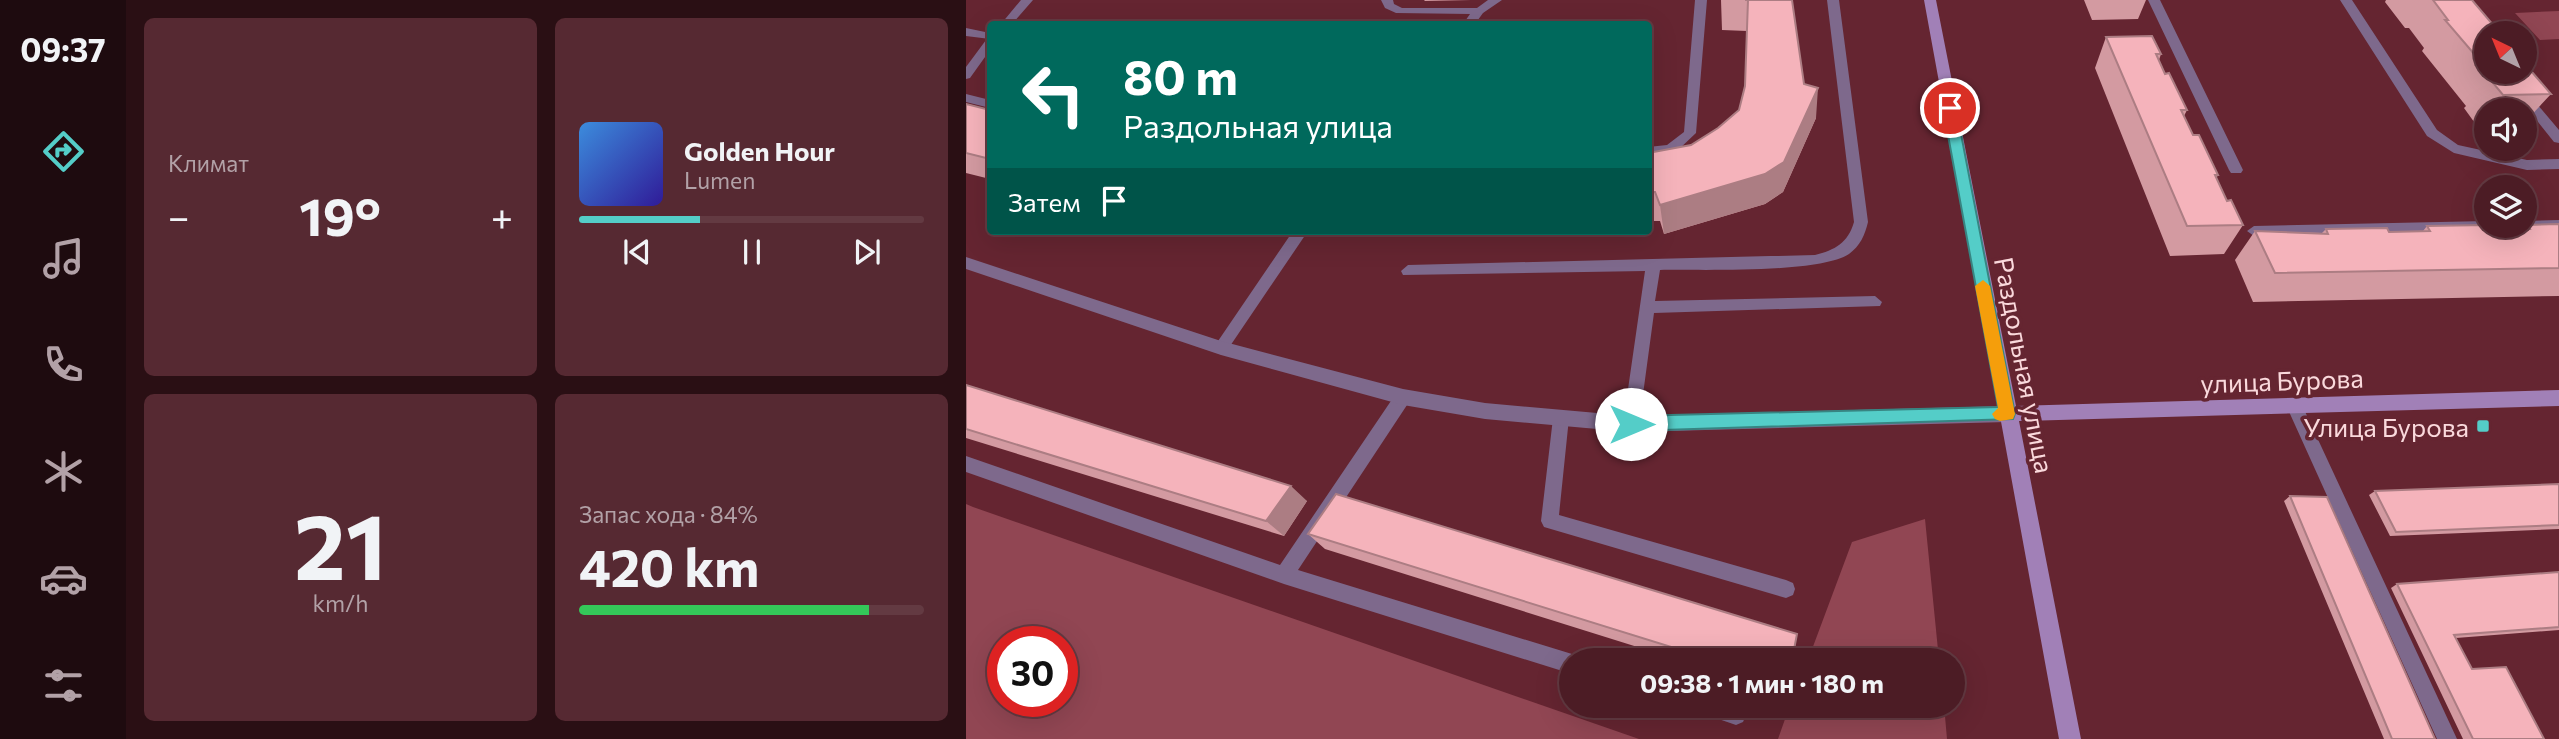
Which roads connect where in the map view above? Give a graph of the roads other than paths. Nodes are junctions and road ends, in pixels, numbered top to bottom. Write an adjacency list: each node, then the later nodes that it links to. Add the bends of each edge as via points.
1 (1027, 0): 10 (lane)
2 (1387, 0): 9 (lane, via 1400,11)
3 (1496, 0): 9 (lane)
4 (1700, 0): 20 (lane, via 1690,133 1681,145)
5 (1833, 0): 27 (lane, via 1861,222 1859,236 1851,247 1815,260)
6 (1930, 0): 35 (main road, Раздольная улица)
7 (2154, 0): 22 (lane)
8 (2346, 0): 21 (lane, via 2432,133 2466,152 2527,165)
9 (1479, 11): 11 (lane)
10 (1009, 21)
11 (1471, 21)
12 (966, 33): 13 (lane)
13 (987, 36)
14 (987, 47): 15 (lane)
15 (966, 75)
16 (2514, 84): 19 (lane)
17 (966, 98): 18 (lane)
18 (987, 103)
19 (2559, 139)
20 (1652, 152)
21 (2559, 164)
22 (2236, 170)
23 (2559, 225): 24 (lane)
24 (2253, 231)
25 (1298, 235): 31 (lane)
26 (966, 263): 31 (street)
27 (1653, 265): 28 (lane); 30 (lane)
28 (1408, 271)
29 (1875, 302): 30 (lane)
30 (1649, 307): 37 (lane)
31 (1221, 348): 32 (street)
32 (1403, 397): 36 (street); 39 (lane)
33 (2559, 398): 34 (main road, улица Бурова)
34 (2294, 405): 35 (main road, улица Бурова); 43 (lane)
35 (2007, 414): 37 (street); 42 (main road, Раздольная улица)
36 (1561, 418): 37 (street); 40 (lane, via 1550,521)
37 (1631, 424)
38 (966, 464): 39 (lane)
39 (1284, 575): 41 (lane)
40 (1786, 589)
41 (1559, 660)
42 (2070, 739)
43 (2447, 739)

